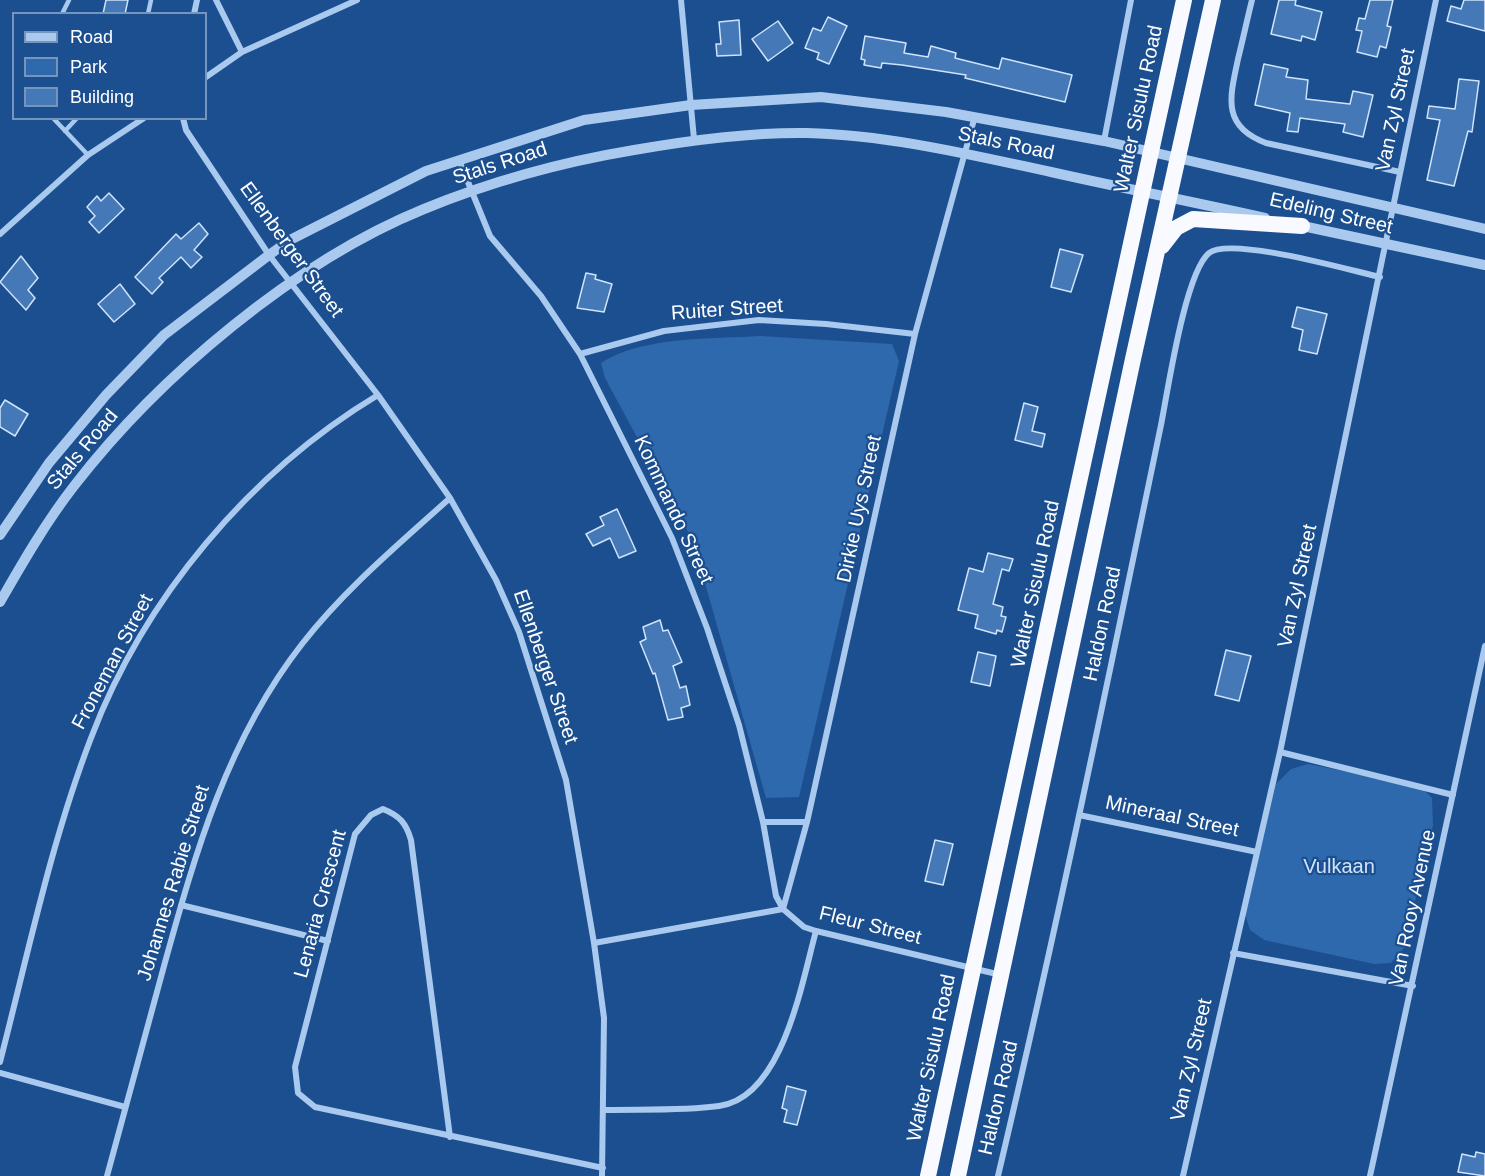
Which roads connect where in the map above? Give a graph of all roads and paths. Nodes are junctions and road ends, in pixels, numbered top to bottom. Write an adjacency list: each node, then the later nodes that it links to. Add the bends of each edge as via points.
1 (216, 0): 9 (street)
2 (357, 0): 9 (street)
3 (681, 0): 11 (street)
4 (1131, 0): 19 (street)
5 (1184, 0): 20 (highway, Walter Sisulu Road)
6 (1213, 0): 23 (highway)
7 (1252, 0): 25 (street, via 1230,96 1237,124 1266,143)
8 (1436, 0): 25 (street, Van Zyl Street)
9 (242, 52): 10 (street)
10 (207, 76)
11 (691, 105): 12 (street, Stals Road, via 821,97); 18 (street); 24 (street, Stals Road, via 584,120)
12 (975, 116): 19 (street, Stals Road); 21 (street, Dirkie Uys Street)
13 (55, 120): 17 (lane)
14 (75, 120): 17 (lane)
15 (141, 120): 22 (street)
16 (184, 120): 35 (street, Ellenberger Street, via 186,130)
17 (64, 131): 22 (lane)
18 (694, 140): 21 (street, Stals Road, via 807,133); 27 (street, Stals Road, via 537,169)
19 (1104, 141): 20 (street, Stals Road)
20 (1152, 152): 23 (street, Stals Road); 26 (highway, Walter Sisulu Road)
21 (966, 153): 26 (street, Stals Road); 39 (street, Dirkie Uys Street)
22 (88, 155): 32 (street)
23 (1179, 158): 28 (highway); 29 (street, Edeling Street)
24 (458, 159): 27 (street, Kommando Street); 35 (street, Stals Road, via 369,199)
25 (1400, 172): 29 (street, Van Zyl Street)
26 (1142, 190): 28 (street, Stals Road); 42 (highway, Walter Sisulu Road)
27 (473, 192): 38 (street, Stals Road, via 423,209); 40 (street, Kommando Street, via 490,236 541,296)
28 (1170, 196): 30 (street, Edeling Street); 34 (highway)
29 (1393, 207): 31 (street, Edeling Street); 33 (street, Van Zyl Street)
30 (1302, 226): 33 (street, Edeling Street); 34 (highway, via 1193,219 1176,228)
31 (1485, 229)
32 (0, 234)
33 (1386, 245): 36 (street, Edeling Street); 37 (street, Van Zyl Street)
34 (1158, 252): 43 (highway)
35 (269, 255): 38 (street, Ellenberger Street); 45 (street, Stals Road, via 164,335 106,395 49,463)
36 (1485, 265)
37 (1380, 277): 50 (street, Van Zyl Street); 54 (street, Haldon Road, via 1229,246 1209,253 1198,268 1174,362)
38 (290, 282): 41 (street, Ellenberger Street); 48 (street, Stals Road, via 200,354 113,438 27,554)
39 (915, 334): 40 (street, Ruiter Street, via 759,320 664,331); 56 (street, Dirkie Uys Street)
40 (580, 354): 55 (street, Kommando Street, via 672,538 708,628 739,725)
41 (378, 395): 44 (street, Ellenberger Street); 67 (street, Froneman Street, via 345,415 261,484 188,567 143,634 91,736 68,804)
42 (1093, 420): 43 (highway); 46 (highway, Walter Sisulu Road)
43 (1119, 424): 47 (highway)
44 (450, 498): 58 (street, Johannes Rabie Street, via 329,610 281,674 253,718 212,805); 62 (street, Ellenberger Street, via 496,580 539,692 566,780)
45 (0, 535)
46 (1063, 559): 47 (highway); 51 (highway, Walter Sisulu Road)
47 (1089, 564): 52 (highway)
48 (0, 602)
49 (1485, 646): 53 (street, Van Rooy Avenue)
50 (1280, 752): 53 (street); 57 (street, Van Zyl Street)
51 (1019, 759): 52 (highway); 64 (highway, Walter Sisulu Road)
52 (1046, 766): 65 (highway)
53 (1453, 795): 66 (street, Van Rooy Avenue)
54 (1079, 814): 57 (street, Mineraal Street); 79 (street, Haldon Road)
55 (763, 822): 56 (street); 59 (street, Kommando Street, via 776,896)
56 (807, 822): 59 (street, Dirkie Uys Street)
57 (1257, 852): 63 (street, Van Zyl Street)
58 (181, 905): 61 (street); 71 (street, Johannes Rabie Street)
59 (783, 909): 60 (street, Fleur Street, via 804,927); 62 (street)
60 (816, 931): 64 (street, Fleur Street); 72 (street, via 789,1028 770,1070 757,1084 722,1106)
61 (328, 941): 73 (street, Lenaria Crescent, via 295,1067 298,1093 315,1107); 73 (street, Lenaria Crescent, via 355,834 371,815 383,809 397,815 406,824 411,840)
62 (594, 943): 72 (street, Ellenberger Street, via 604,1018)
63 (1233, 953): 66 (street); 80 (street, Van Zyl Street)
64 (973, 968): 65 (street, Fleur Street); 69 (highway, Walter Sisulu Road)
65 (1001, 975): 70 (highway)
66 (1413, 986): 81 (street, Van Rooy Avenue)
67 (0, 1062)
68 (0, 1073): 71 (street)
69 (945, 1099): 70 (highway); 77 (highway, Walter Sisulu Road)
70 (973, 1105): 78 (highway)
71 (125, 1107): 75 (street, Johannes Rabie Street)
72 (605, 1110): 74 (street, Ellenberger Street)
73 (450, 1137): 74 (street, Lenaria Crescent)
74 (603, 1168): 76 (street, Ellenberger Street)
75 (107, 1176)
76 (602, 1176)
77 (928, 1176)
78 (958, 1176)
79 (998, 1176)
80 (1183, 1176)
81 (1370, 1176)

